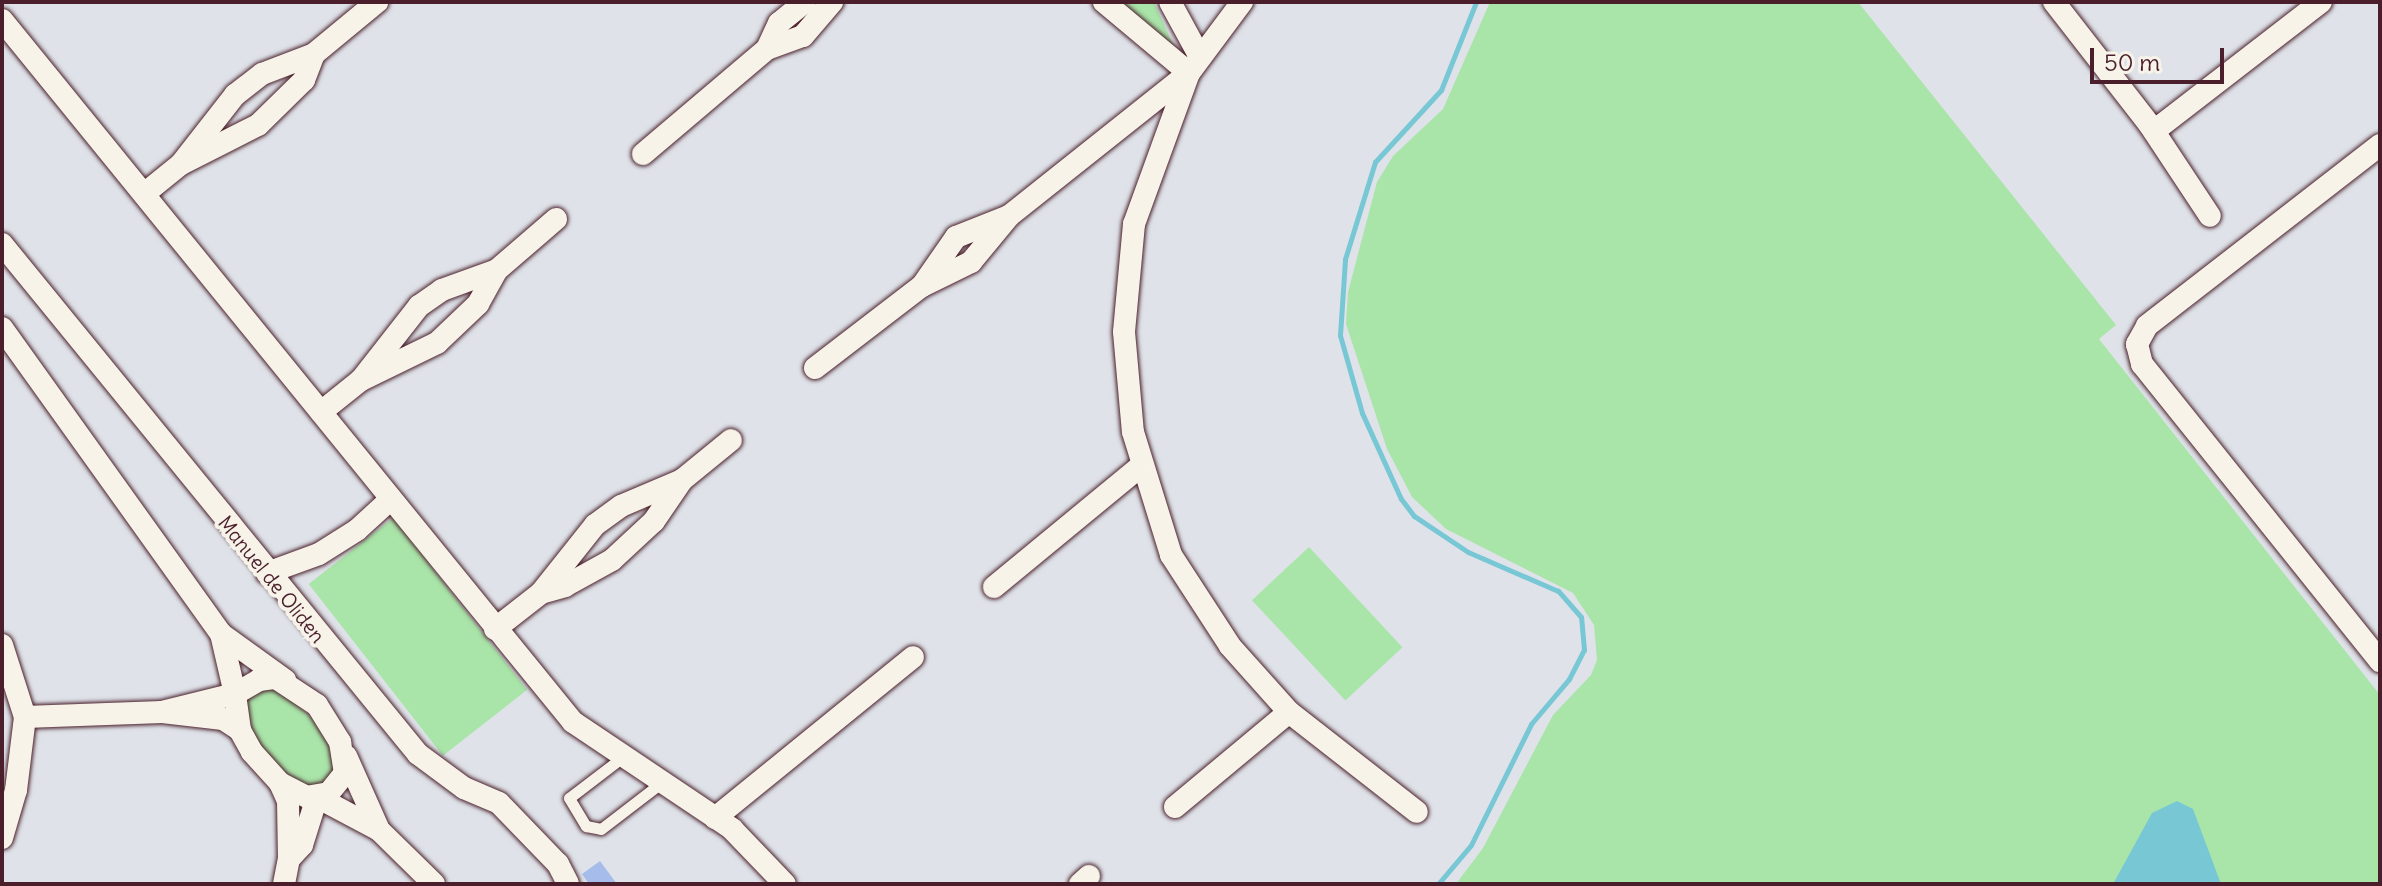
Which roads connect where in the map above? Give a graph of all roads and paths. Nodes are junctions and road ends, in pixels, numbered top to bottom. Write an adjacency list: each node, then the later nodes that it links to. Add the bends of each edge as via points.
1 (377, 2): 11 (street)
2 (805, 2): 10 (street, via 779,23)
3 (832, 2): 10 (street, via 803,36)
4 (1104, 2): 12 (street)
5 (1170, 2): 12 (street)
6 (1242, 2): 12 (street)
7 (2054, 2): 13 (street)
8 (2321, 2): 13 (street)
9 (2, 20): 17 (street)
10 (767, 49): 15 (street)
11 (314, 54): 16 (street, via 288,61 235,95); 16 (street, via 304,80 266,118 231,142)
12 (1194, 65): 23 (street, via 1009,216 971,262 922,286); 27 (street, via 1146,184 1128,257 1125,373)
13 (2154, 131): 18 (street)
14 (2380, 145): 37 (street, via 2147,326 2137,344 2142,364)
15 (643, 154)
16 (181, 164): 17 (street)
17 (144, 194): 25 (street)
18 (2210, 216)
19 (556, 219): 21 (street)
20 (2, 244): 30 (street, Manuel de Oliden)
21 (497, 270): 24 (street, via 478,304 437,343); 24 (street, via 442,290 419,306)
22 (2, 328): 34 (street)
23 (815, 368)
24 (361, 380): 25 (street)
25 (321, 412): 29 (street)
26 (731, 440): 28 (street)
27 (1141, 466): 31 (street); 41 (street, via 1185,582 1230,646)
28 (682, 480): 32 (street, via 621,506 595,525); 32 (street, via 654,521 612,560)
29 (391, 499): 30 (street, via 319,554); 33 (street)
30 (267, 573): 57 (street, Manuel de Oliden, via 418,754 464,788 499,803 558,864)
31 (994, 587)
32 (541, 593): 33 (street)
33 (495, 629): 45 (street, via 573,722)
34 (221, 634): 38 (street); 39 (street)
35 (2, 645): 42 (street)
36 (913, 657): 51 (street)
37 (2380, 661)
38 (286, 681): 39 (street, via 259,680); 44 (street, via 317,705)
39 (235, 694): 40 (street); 43 (street)
40 (162, 712): 42 (street); 43 (street, via 223,719)
41 (1289, 712): 49 (street); 50 (street)
42 (25, 717): 53 (street, via 16,790)
43 (240, 730): 47 (street)
44 (345, 755): 48 (street, via 340,784); 52 (street)
45 (624, 756): 46 (street); 46 (lane, via 569,798 586,826 601,829)
46 (662, 782): 51 (street)
47 (280, 783): 48 (street); 54 (street, via 288,801)
48 (317, 797): 52 (street); 54 (street, via 302,845)
49 (1175, 807)
50 (1417, 812)
51 (715, 818): 58 (street, via 753,847)
52 (379, 830): 56 (street)
53 (2, 838)
54 (289, 859): 55 (street)
55 (284, 884)
56 (434, 884)
57 (568, 884)
58 (785, 884)

